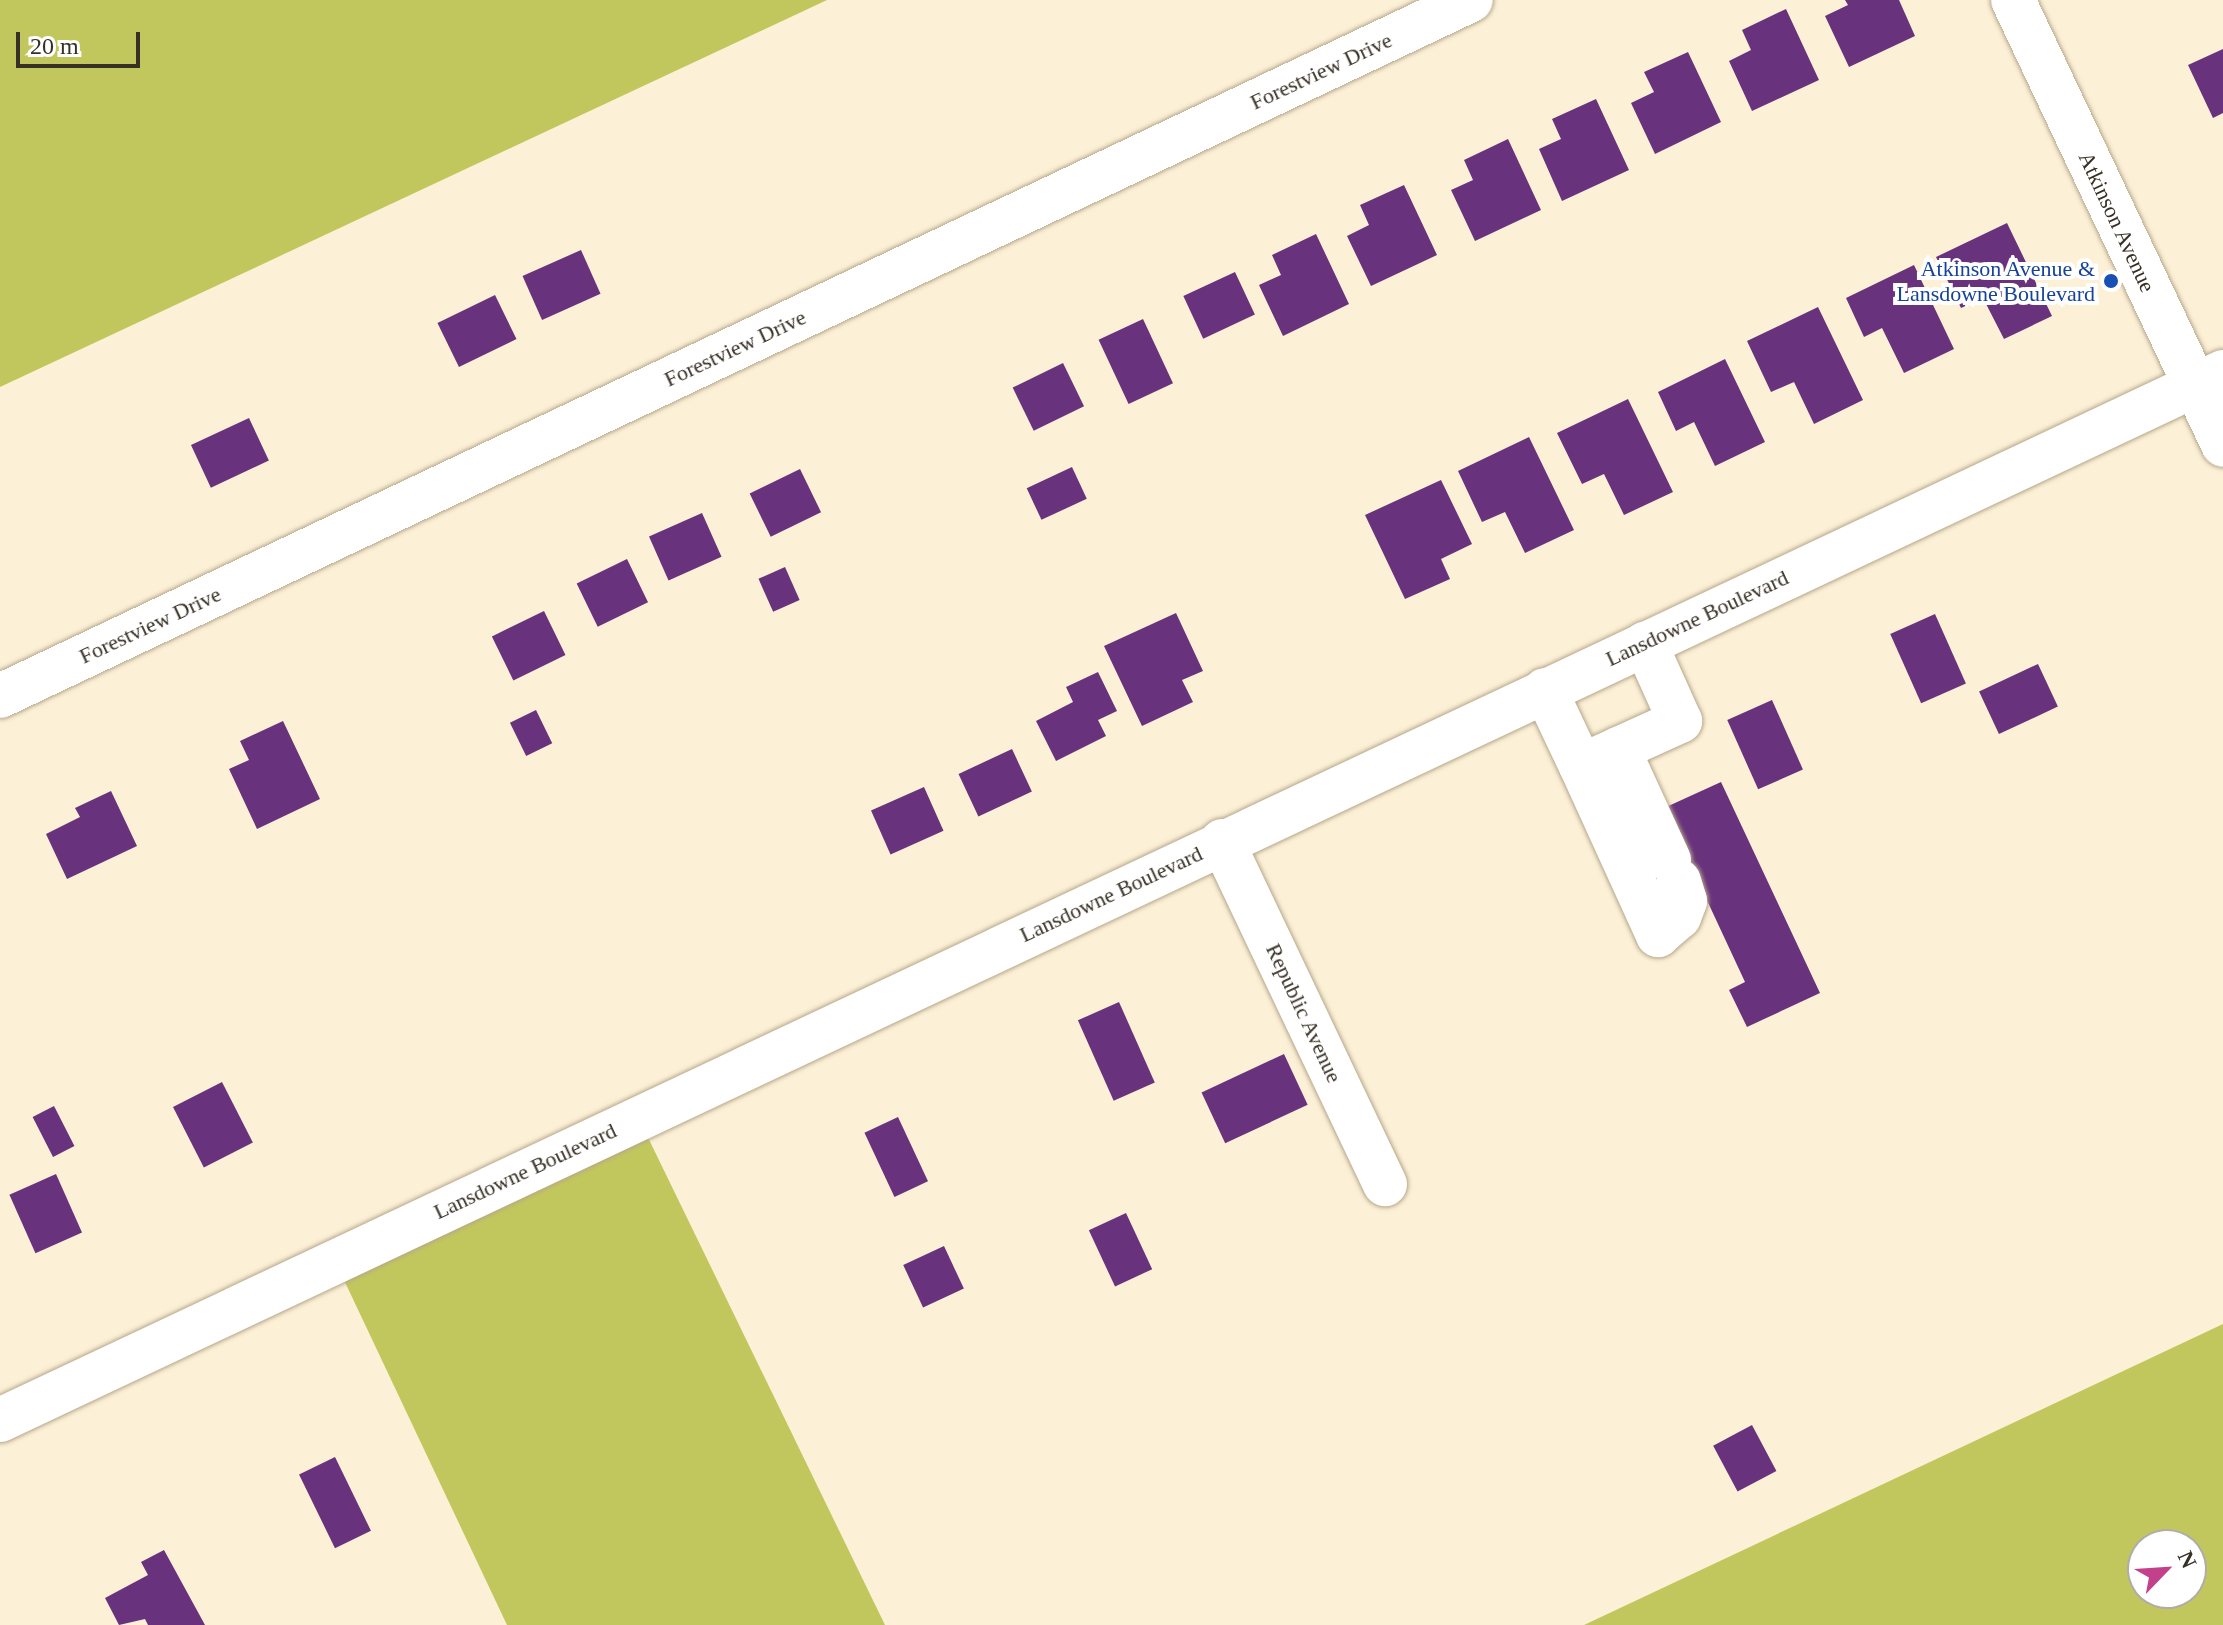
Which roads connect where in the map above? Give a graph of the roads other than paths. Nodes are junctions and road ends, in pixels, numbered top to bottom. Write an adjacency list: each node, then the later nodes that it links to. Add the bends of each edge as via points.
1 (1471, 0): 7 (street, Forestview Drive)
2 (2013, 0): 3 (street, Atkinson Avenue)
3 (2209, 378): 4 (street, Atkinson Avenue); 5 (street, Lansdowne Boulevard)
4 (2223, 445)
5 (1645, 643): 6 (street, Lansdowne Boulevard); 8 (street, via 1680,721)
6 (1545, 690): 8 (street); 9 (street, Lansdowne Boulevard)
7 (0, 696)
8 (1600, 757): 8 (street, via 1658,935 1679,917 1685,901 1674,870)
9 (1222, 841): 10 (street, Republic Avenue); 11 (street, Lansdowne Boulevard)
10 (1385, 1184)
11 (0, 1420)

